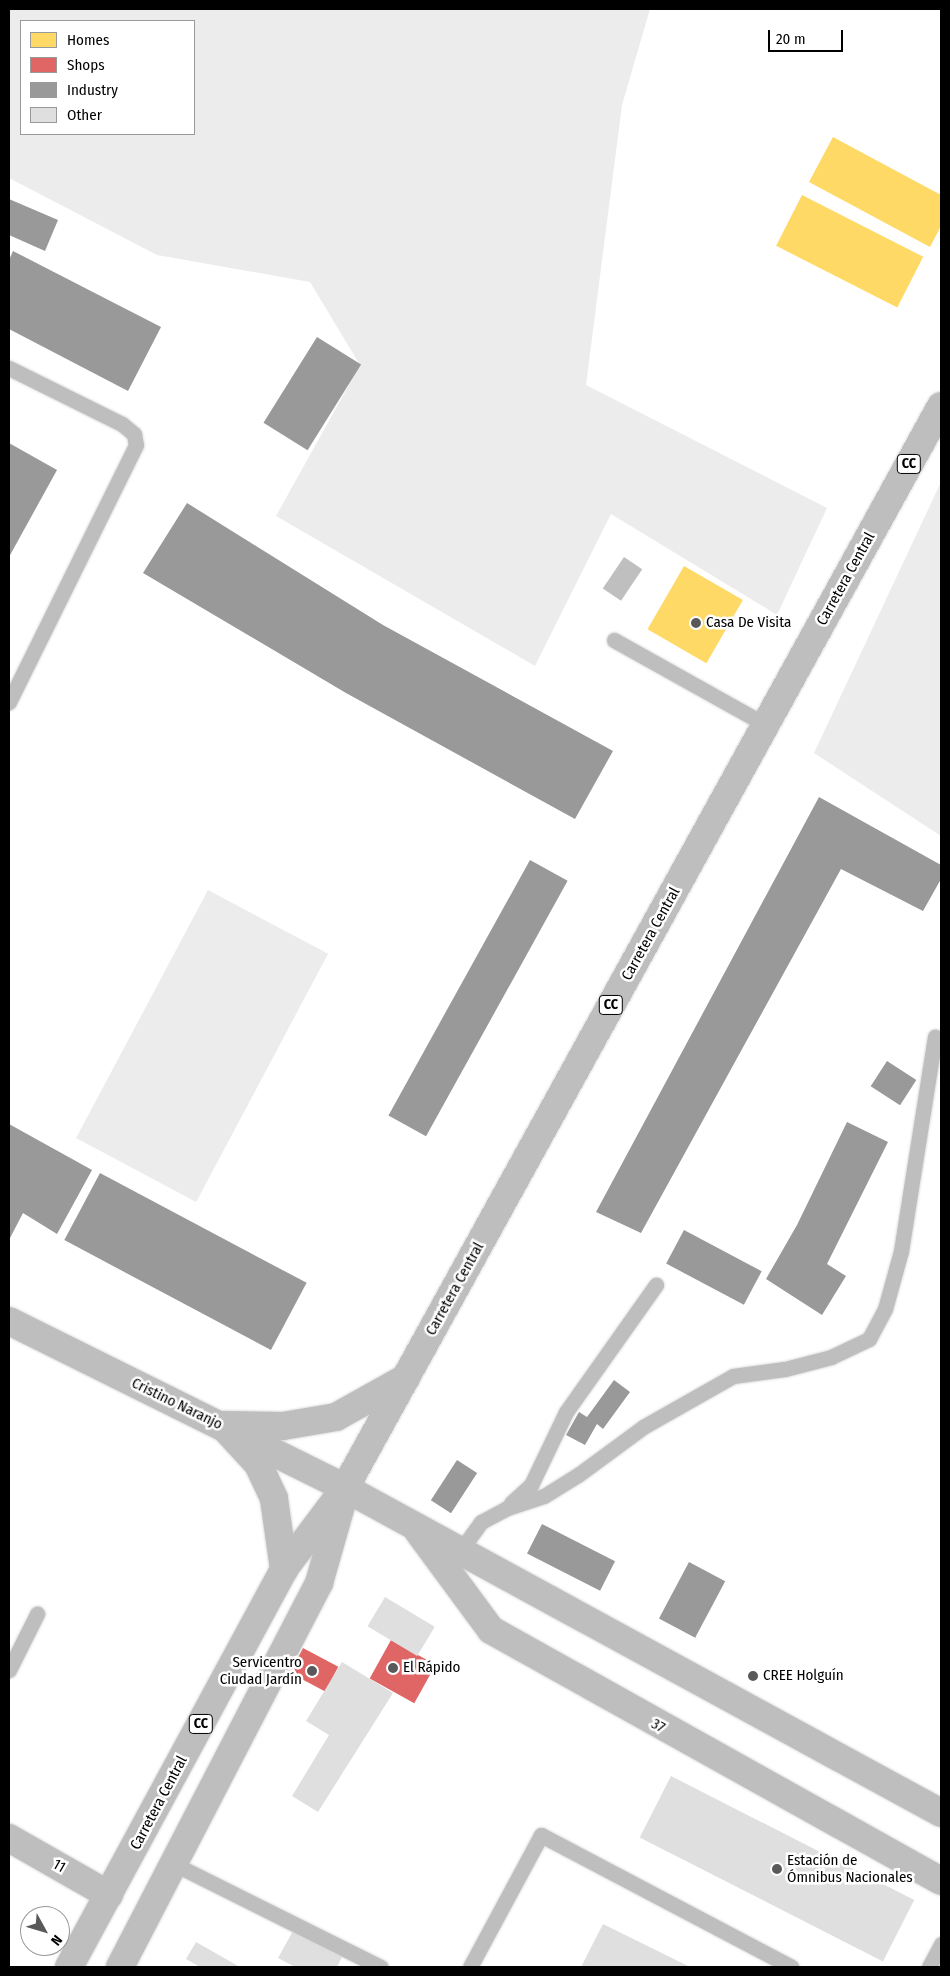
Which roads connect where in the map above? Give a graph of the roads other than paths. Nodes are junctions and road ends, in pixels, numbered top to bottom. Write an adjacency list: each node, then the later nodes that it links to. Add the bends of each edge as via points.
1 (9, 368): 4 (lane, via 122,424 134,434 136,445)
2 (941, 406): 5 (main road, Carretera Central / CC)
3 (614, 640): 5 (lane)
4 (9, 702)
5 (766, 725): 9 (main road, Carretera Central / CC)
6 (935, 1036): 12 (lane, via 901,1251 885,1309 869,1339 831,1357 785,1369 734,1376 642,1427 544,1496)
7 (656, 1285): 12 (lane, via 566,1412 531,1485)
8 (11, 1328): 10 (main road, Cristino Naranjo)
9 (406, 1378): 10 (main road, via 336,1417 283,1426); 11 (main road, Carretera Central / CC)
10 (222, 1426): 11 (main road, Cristino Naranjo); 15 (main road, via 258,1464 274,1499)
11 (345, 1488): 13 (main road, 37); 15 (main road, Carretera Central / CC); 21 (main road, Carretera Central / CC, via 319,1583)
12 (507, 1508): 14 (lane, via 481,1522)
13 (414, 1526): 14 (main road, 37); 22 (main road, 37, via 491,1630)
14 (460, 1551): 18 (main road, 37)
15 (284, 1569): 20 (main road, Carretera Central / CC)
16 (37, 1614): 17 (lane)
17 (9, 1670)
18 (941, 1813)
19 (9, 1838): 23 (main road, 11)
20 (136, 1844): 21 (main road); 23 (main road, Carretera Central / CC)
21 (174, 1864): 26 (main road, Carretera Central / CC); 27 (lane)
22 (941, 1881)
23 (109, 1895): 25 (main road, Carretera Central / CC)
24 (941, 1944): 30 (lane)
25 (69, 1967)
26 (120, 1967)
27 (381, 1967)
28 (470, 1967): 29 (lane, via 541,1835)
29 (791, 1967)
30 (929, 1967)

